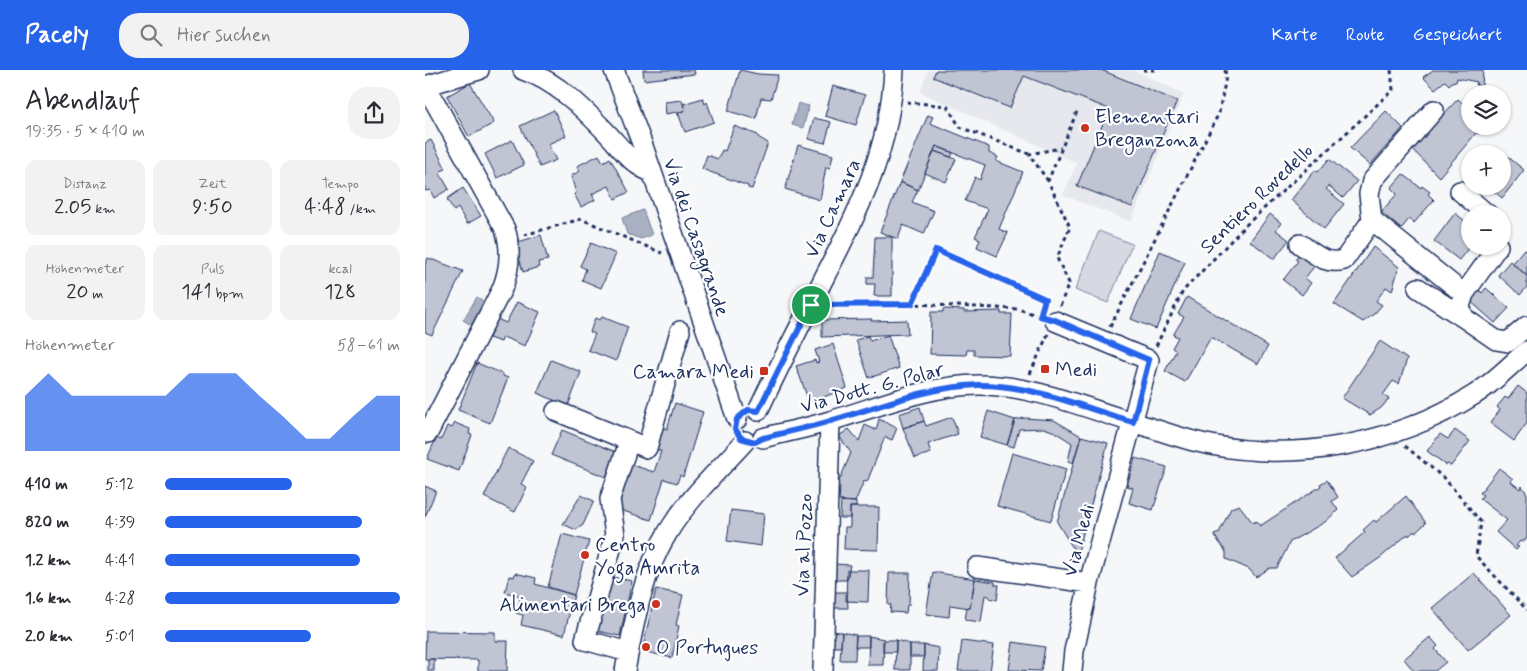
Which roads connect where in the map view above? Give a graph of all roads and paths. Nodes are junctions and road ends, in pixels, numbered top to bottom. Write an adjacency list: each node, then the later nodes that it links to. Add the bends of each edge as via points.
1 (479, 70): 9 (street)
2 (523, 70): 15 (street, via 552,83 605,130 642,169)
3 (614, 70): 15 (street, Via dei Casagrande)
4 (894, 70): 10 (street, Via Camara)
5 (1143, 70): 6 (path)
6 (1157, 70)
7 (1225, 70): 32 (path, via 1219,113)
8 (1391, 70): 34 (path, Sentiero Rovedello, via 1393,90 1246,225 1183,291)
9 (425, 86): 20 (street)
10 (893, 101): 14 (path, via 947,106 959,127); 27 (street, Via Camara, via 877,166)
11 (1078, 109): 13 (path)
12 (1435, 110): 19 (street, via 1372,181 1369,194)
13 (1061, 148): 14 (path); 16 (path)
14 (1029, 154): 16 (path)
15 (652, 172): 38 (street, Via dei Casagrande)
16 (1048, 181): 29 (path, via 1070,227 1057,258 1069,283)
17 (1466, 195): 18 (street)
18 (1477, 205)
19 (1372, 220): 21 (street, via 1344,260 1324,260); 25 (street)
20 (509, 240): 22 (path, via 581,220); 41 (street, via 508,274 502,289)
21 (1300, 244)
22 (664, 254)
23 (1491, 255): 25 (street)
24 (1418, 288): 28 (street)
25 (1464, 294): 28 (street, via 1461,306)
26 (912, 304): 27 (path); 29 (path, via 1018,310); 29 (path, via 936,250 1045,299)
27 (811, 305): 37 (street, Via Camara)
28 (1464, 318): 30 (street, via 1496,340 1508,342)
29 (1050, 319): 32 (street); 35 (path)
30 (1527, 326)
31 (680, 331): 44 (street, via 647,448)
32 (1103, 341): 34 (street)
33 (1527, 351): 42 (street, Via Dott. G. Polar, via 1476,394 1433,418)
34 (1149, 360): 40 (street, Via Medi)
35 (1022, 391): 39 (street, Via Dott. G. Polar, via 979,385 943,389); 40 (street, Via Dott. G. Polar)
36 (556, 411): 44 (street)
37 (758, 411): 38 (street, via 748,410); 43 (street, via 767,423)
38 (737, 419): 43 (street, via 735,429)
39 (830, 421): 43 (street, Via Dott. G. Polar); 50 (street, Via al Pozzo)
40 (1133, 422): 42 (street, Via Dott. G. Polar, via 1205,444 1260,451 1307,450); 46 (street, Via Medi)
41 (428, 433)
42 (1391, 434): 47 (path, via 1445,480 1481,522 1476,556)
43 (754, 439): 48 (street, via 680,514 658,549 642,589)
44 (629, 442): 48 (street, via 609,499 615,535 585,640)
45 (977, 567): 46 (street)
46 (1089, 582): 51 (street, Via Medi)
47 (1527, 610)
48 (628, 652): 49 (street)
49 (625, 671)
50 (823, 671)
51 (1072, 671)

